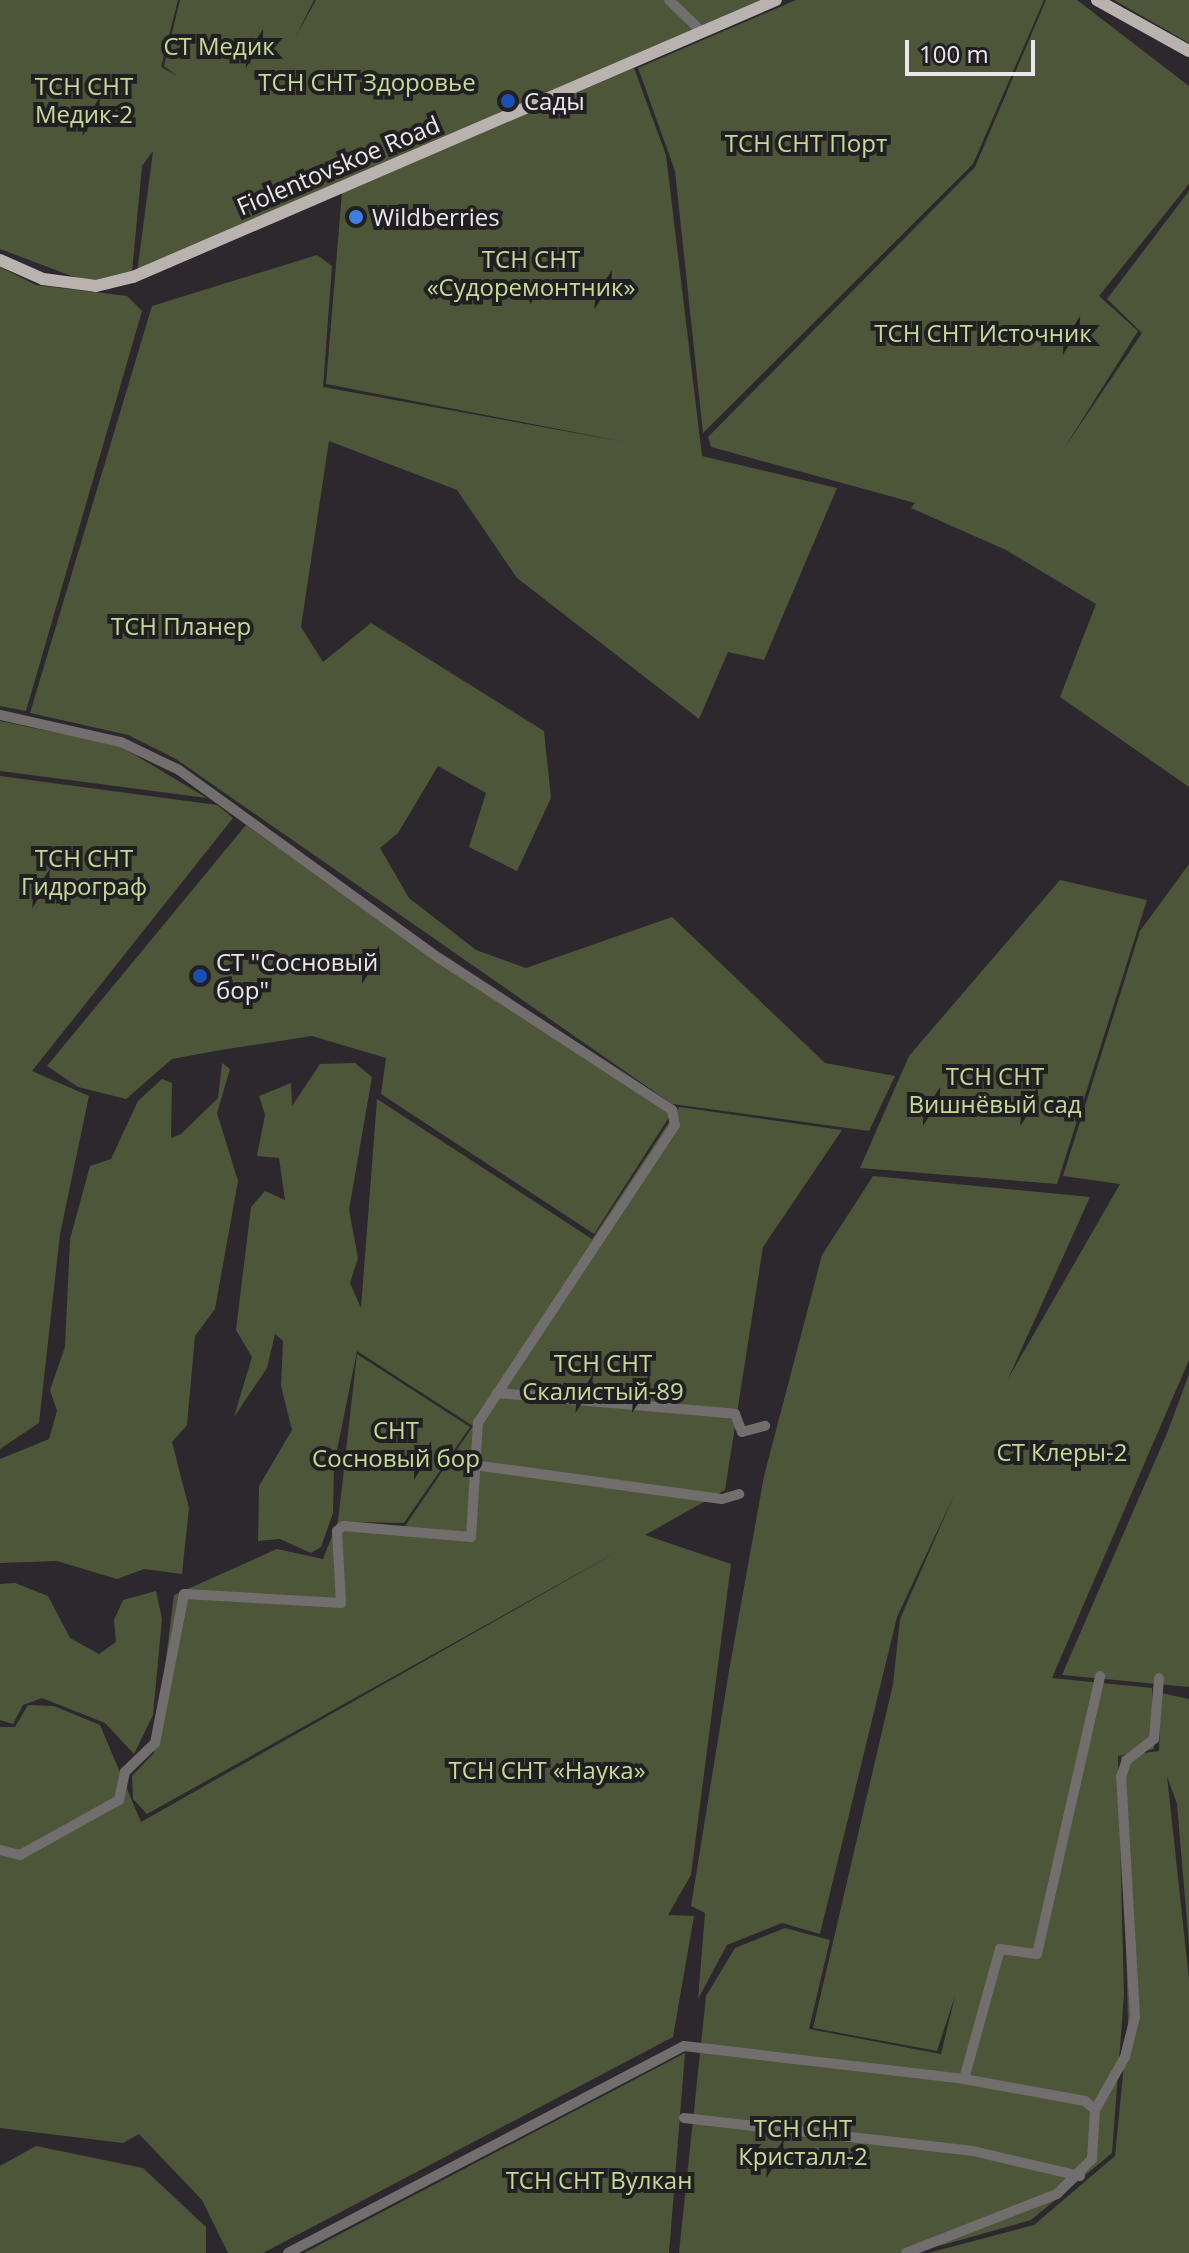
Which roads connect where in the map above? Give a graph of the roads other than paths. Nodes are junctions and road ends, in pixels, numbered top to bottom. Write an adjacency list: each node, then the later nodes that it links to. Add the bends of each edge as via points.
1 (669, 0): 4 (street)
2 (1097, 0): 5 (main road)
3 (770, 1): 4 (main road, Fiolentovskoe Road)
4 (702, 32): 6 (main road, Fiolentovskoe Road, via 133,277 96,286 43,279)
5 (1189, 51)
6 (0, 260)
7 (0, 715): 8 (street, via 121,742 179,770 439,958 672,1110 675,1125)
8 (497, 1393): 9 (street, via 735,1414 742,1432); 10 (street, via 478,1423)
9 (765, 1426)
10 (474, 1465): 11 (street, via 722,1499); 14 (street, via 471,1537 343,1526 337,1531 341,1603 184,1594 155,1743 125,1772 119,1800 20,1855)
11 (739, 1494)
12 (1100, 1676): 15 (street, via 1037,1954 1000,1949)
13 (1159, 1678): 16 (street, via 1154,1739 1127,1760 1121,1777 1135,2017 1125,2057)
14 (0, 1850)
15 (964, 2079): 16 (street, via 1085,2101); 19 (street, via 684,2046)
16 (1095, 2110): 18 (street, via 1097,2135)
17 (684, 2118): 18 (street, via 973,2151)
18 (1080, 2176): 20 (street, via 1011,2214)
19 (288, 2253)
20 (906, 2253)

